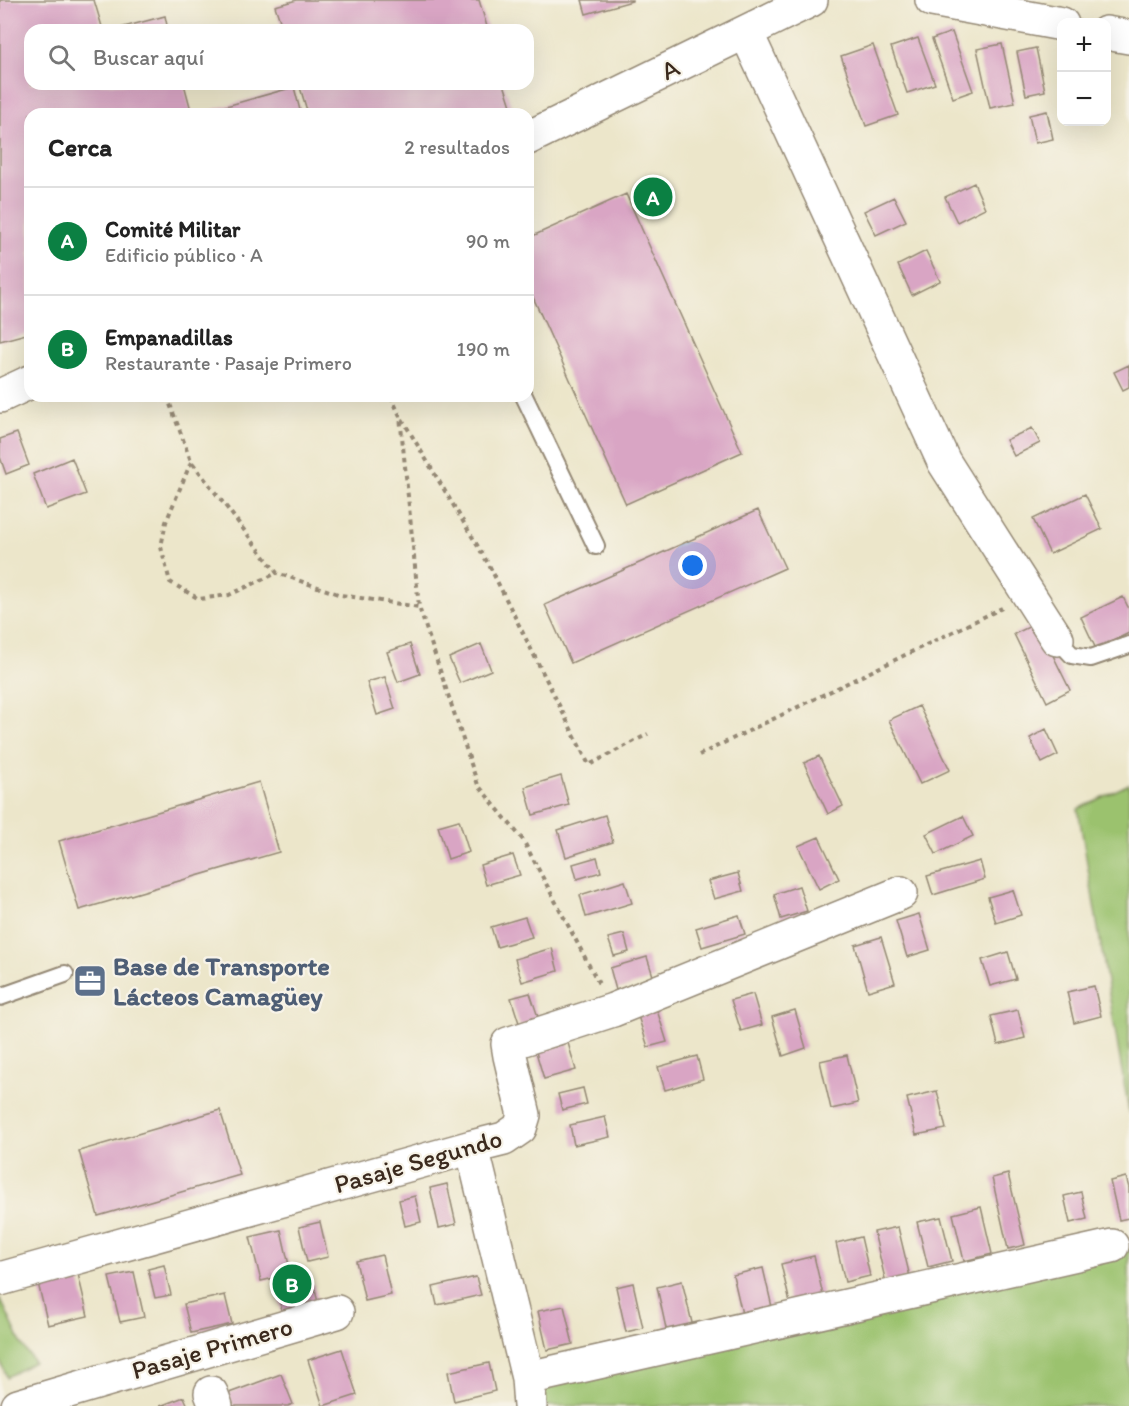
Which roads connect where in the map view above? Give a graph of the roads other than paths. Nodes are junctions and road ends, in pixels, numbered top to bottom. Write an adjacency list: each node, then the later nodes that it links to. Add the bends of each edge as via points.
1 (811, 0): 4 (street, A)
2 (932, 0): 3 (street)
3 (1057, 23)
4 (746, 32): 7 (street, A); 12 (street, via 944,462)
5 (1111, 34): 6 (street)
6 (1129, 37)
7 (534, 135)
8 (24, 385): 9 (street)
9 (0, 396)
10 (527, 402): 11 (lane)
11 (596, 546)
12 (1058, 639): 13 (lane, via 1072,655 1090,657)
13 (1129, 645)
14 (901, 893): 17 (street, Pasaje Segundo, via 613,1010 508,1044 524,1114 520,1128 504,1139)
15 (65, 974): 16 (lane)
16 (0, 998)
17 (472, 1147): 19 (street, Pasaje Segundo); 21 (street)
18 (1112, 1246): 21 (street)
19 (0, 1279)
20 (337, 1312): 22 (street, Pasaje Primero)
21 (529, 1392)
22 (18, 1406)

